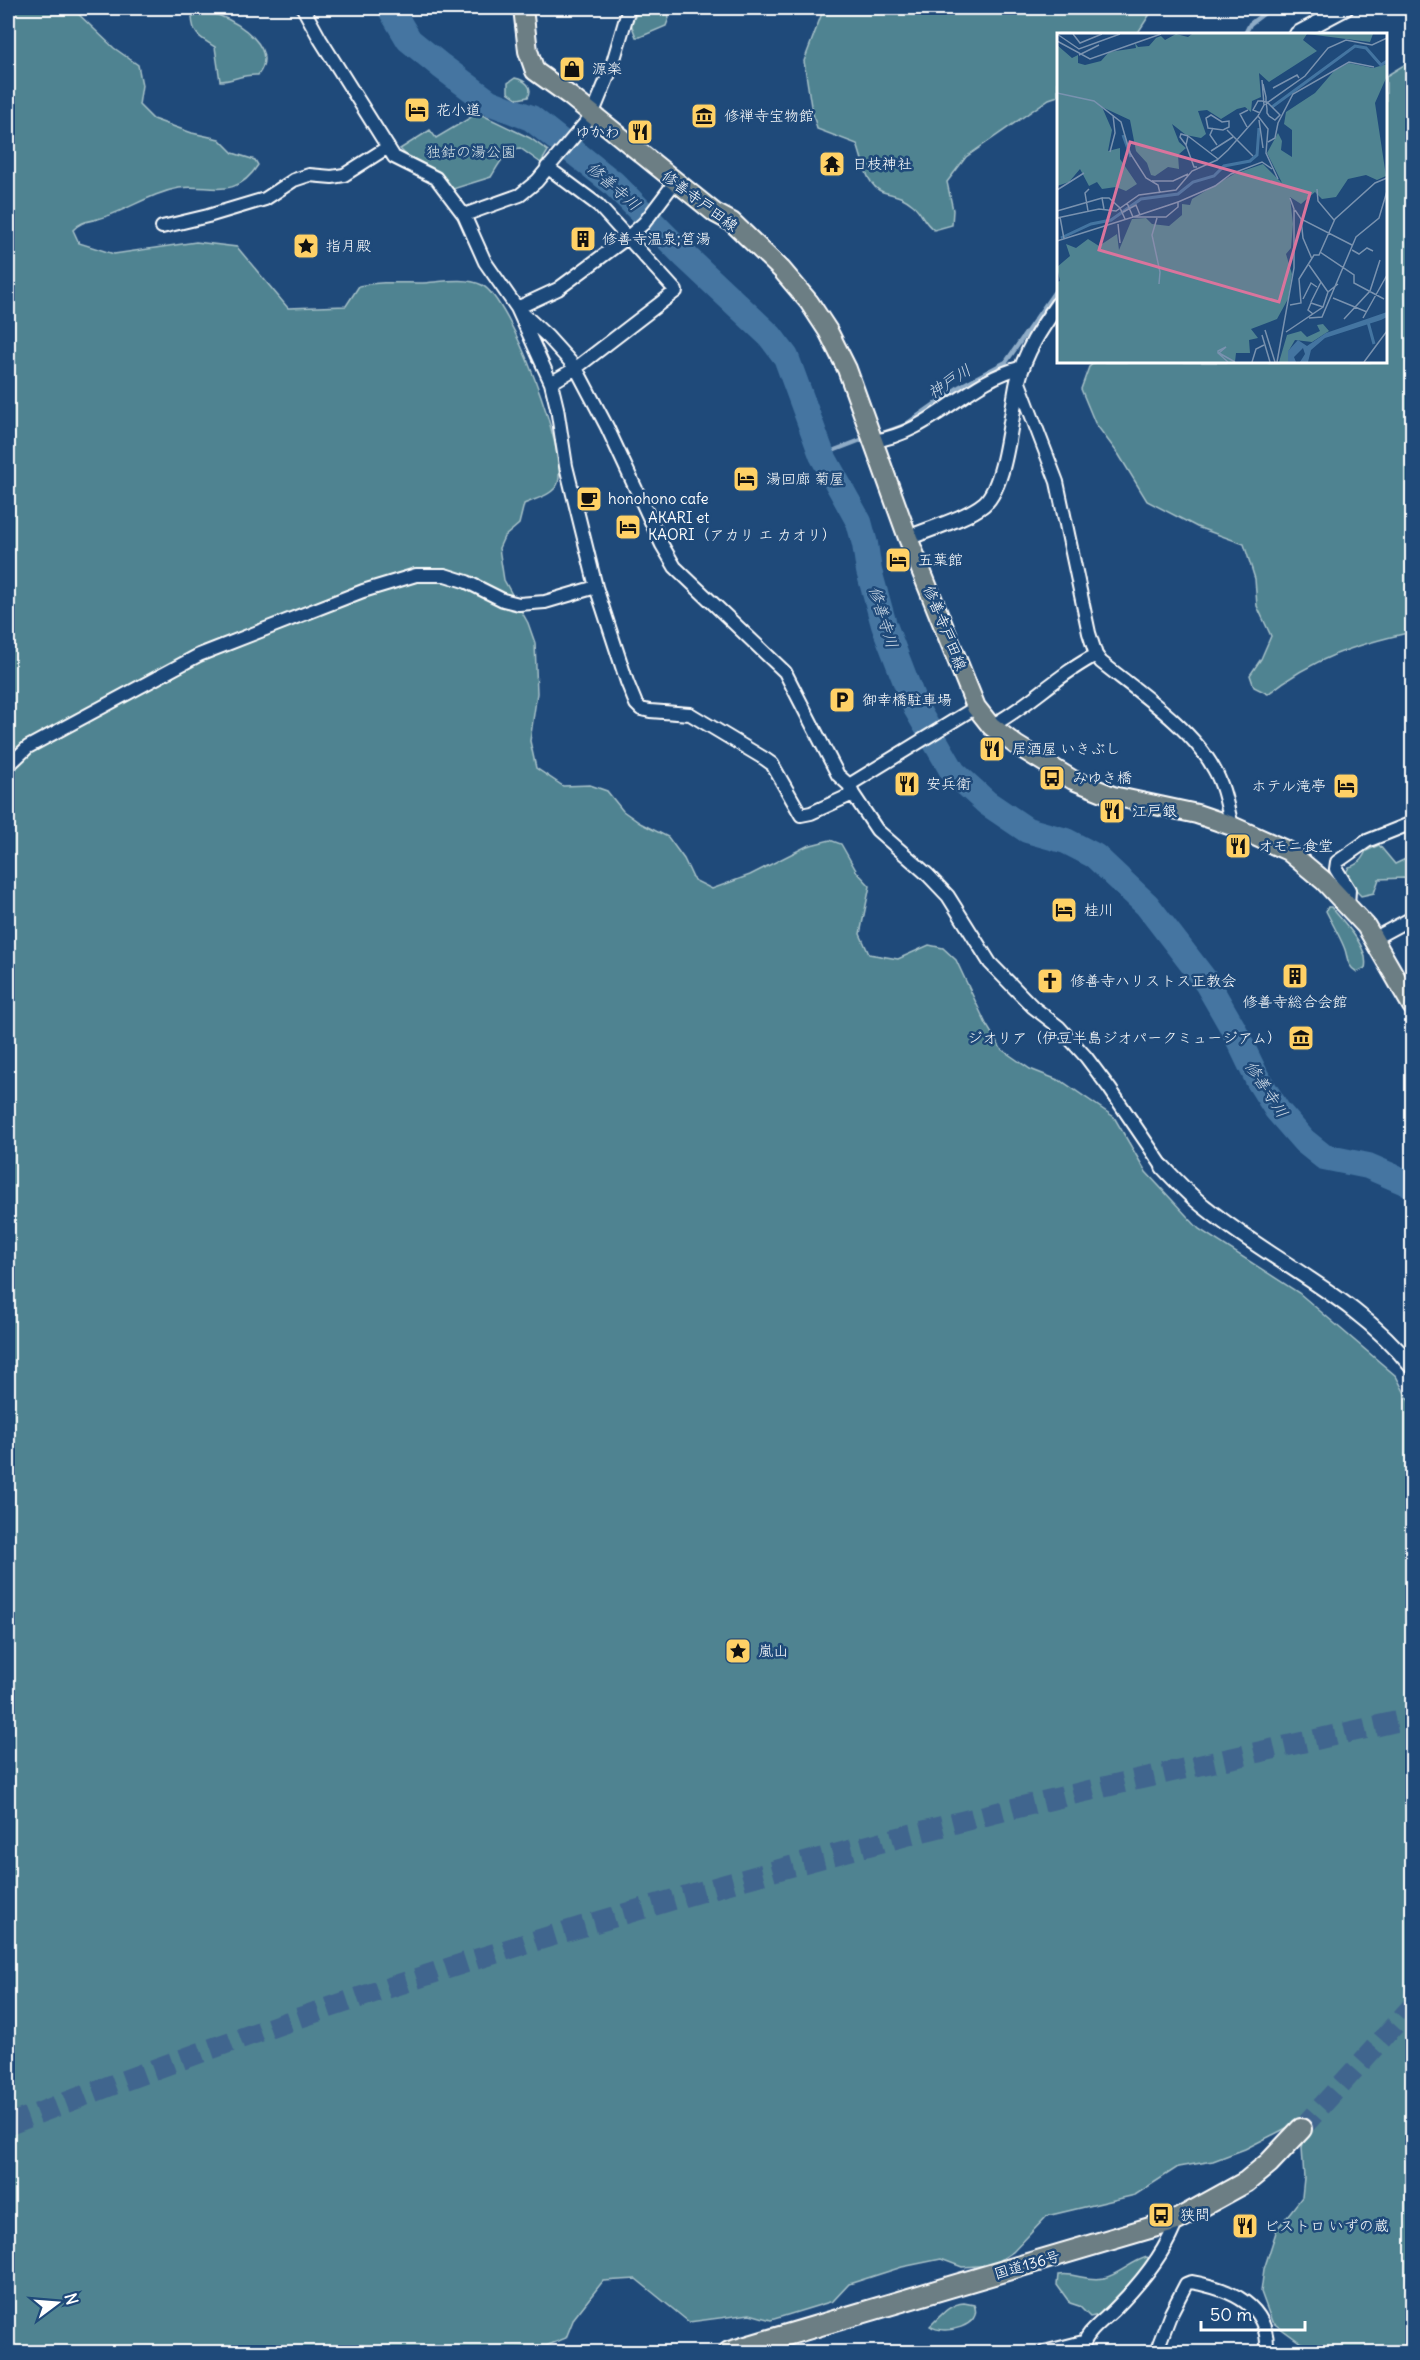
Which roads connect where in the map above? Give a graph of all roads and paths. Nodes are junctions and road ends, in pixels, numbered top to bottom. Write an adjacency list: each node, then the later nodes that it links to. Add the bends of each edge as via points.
1 (303, 8): 7 (street)
2 (523, 8): 6 (main road, 修善寺戸田線, via 528,51 535,71)
3 (629, 8): 6 (street, via 611,69)
4 (1346, 8): 5 (street)
5 (1299, 33)
6 (587, 121): 8 (street); 9 (main road, 修善寺戸田線)
7 (387, 147): 10 (street, via 394,157 436,178); 11 (street, via 344,174 309,175 265,199)
8 (548, 167): 10 (street, via 520,195); 12 (street, via 598,206)
9 (675, 182): 12 (street, via 644,224); 18 (main road, 修善寺戸田線, via 732,222 809,302 848,369)
10 (464, 215): 14 (street, via 484,262)
11 (162, 227)
12 (628, 237): 14 (street, via 558,289); 15 (street, via 676,291)
13 (1057, 307): 16 (street, via 1028,350)
14 (517, 308): 15 (street); 17 (street)
15 (576, 368): 17 (street); 25 (street, via 675,567 785,672 838,775)
16 (1020, 374): 18 (street, via 999,374 912,430); 19 (street, via 1002,468 993,494 975,509); 21 (street, via 1057,482)
17 (551, 383): 20 (street, via 566,466)
18 (873, 441): 19 (main road, 修善寺戸田線)
19 (908, 538): 22 (main road, 修善寺戸田線)
20 (596, 587): 24 (street, via 545,602 519,604 445,575 416,575 363,591 199,655 28,747); 25 (street, via 627,682 641,709 690,714 765,759 772,764 801,814 812,813)
21 (1096, 655): 23 (street); 27 (street, via 1154,703 1205,753 1224,791)
22 (976, 707): 23 (main road, 修善寺戸田線); 25 (street, via 901,752)
23 (991, 726): 27 (main road, 修善寺戸田線, via 1044,763 1090,787)
24 (8, 766)
25 (851, 789): 32 (street, via 877,830 948,896 990,963 1086,1057)
26 (1413, 823): 28 (street, via 1367,841 1338,862 1336,869 1348,890)
27 (1232, 826): 28 (main road, 修善寺戸田線, via 1288,851)
28 (1348, 906): 30 (main road, 修善寺戸田線)
29 (1413, 918): 30 (street)
30 (1373, 939): 31 (main road, 修善寺戸田線)
31 (1413, 1006)
32 (1163, 1167): 33 (street, via 1208,1210 1388,1337)
33 (1413, 1367)
34 (1301, 2129): 35 (highway, 国道136号, via 1246,2182)
35 (1177, 2220): 36 (street, via 1170,2241 1116,2308 1087,2336); 37 (highway, 国道136号)
36 (1082, 2347): 38 (street)
37 (729, 2352)
38 (1044, 2352)
39 (1156, 2352): 40 (street, via 1186,2284 1191,2282 1239,2296 1251,2307 1261,2318 1268,2338)
40 (1267, 2352)

